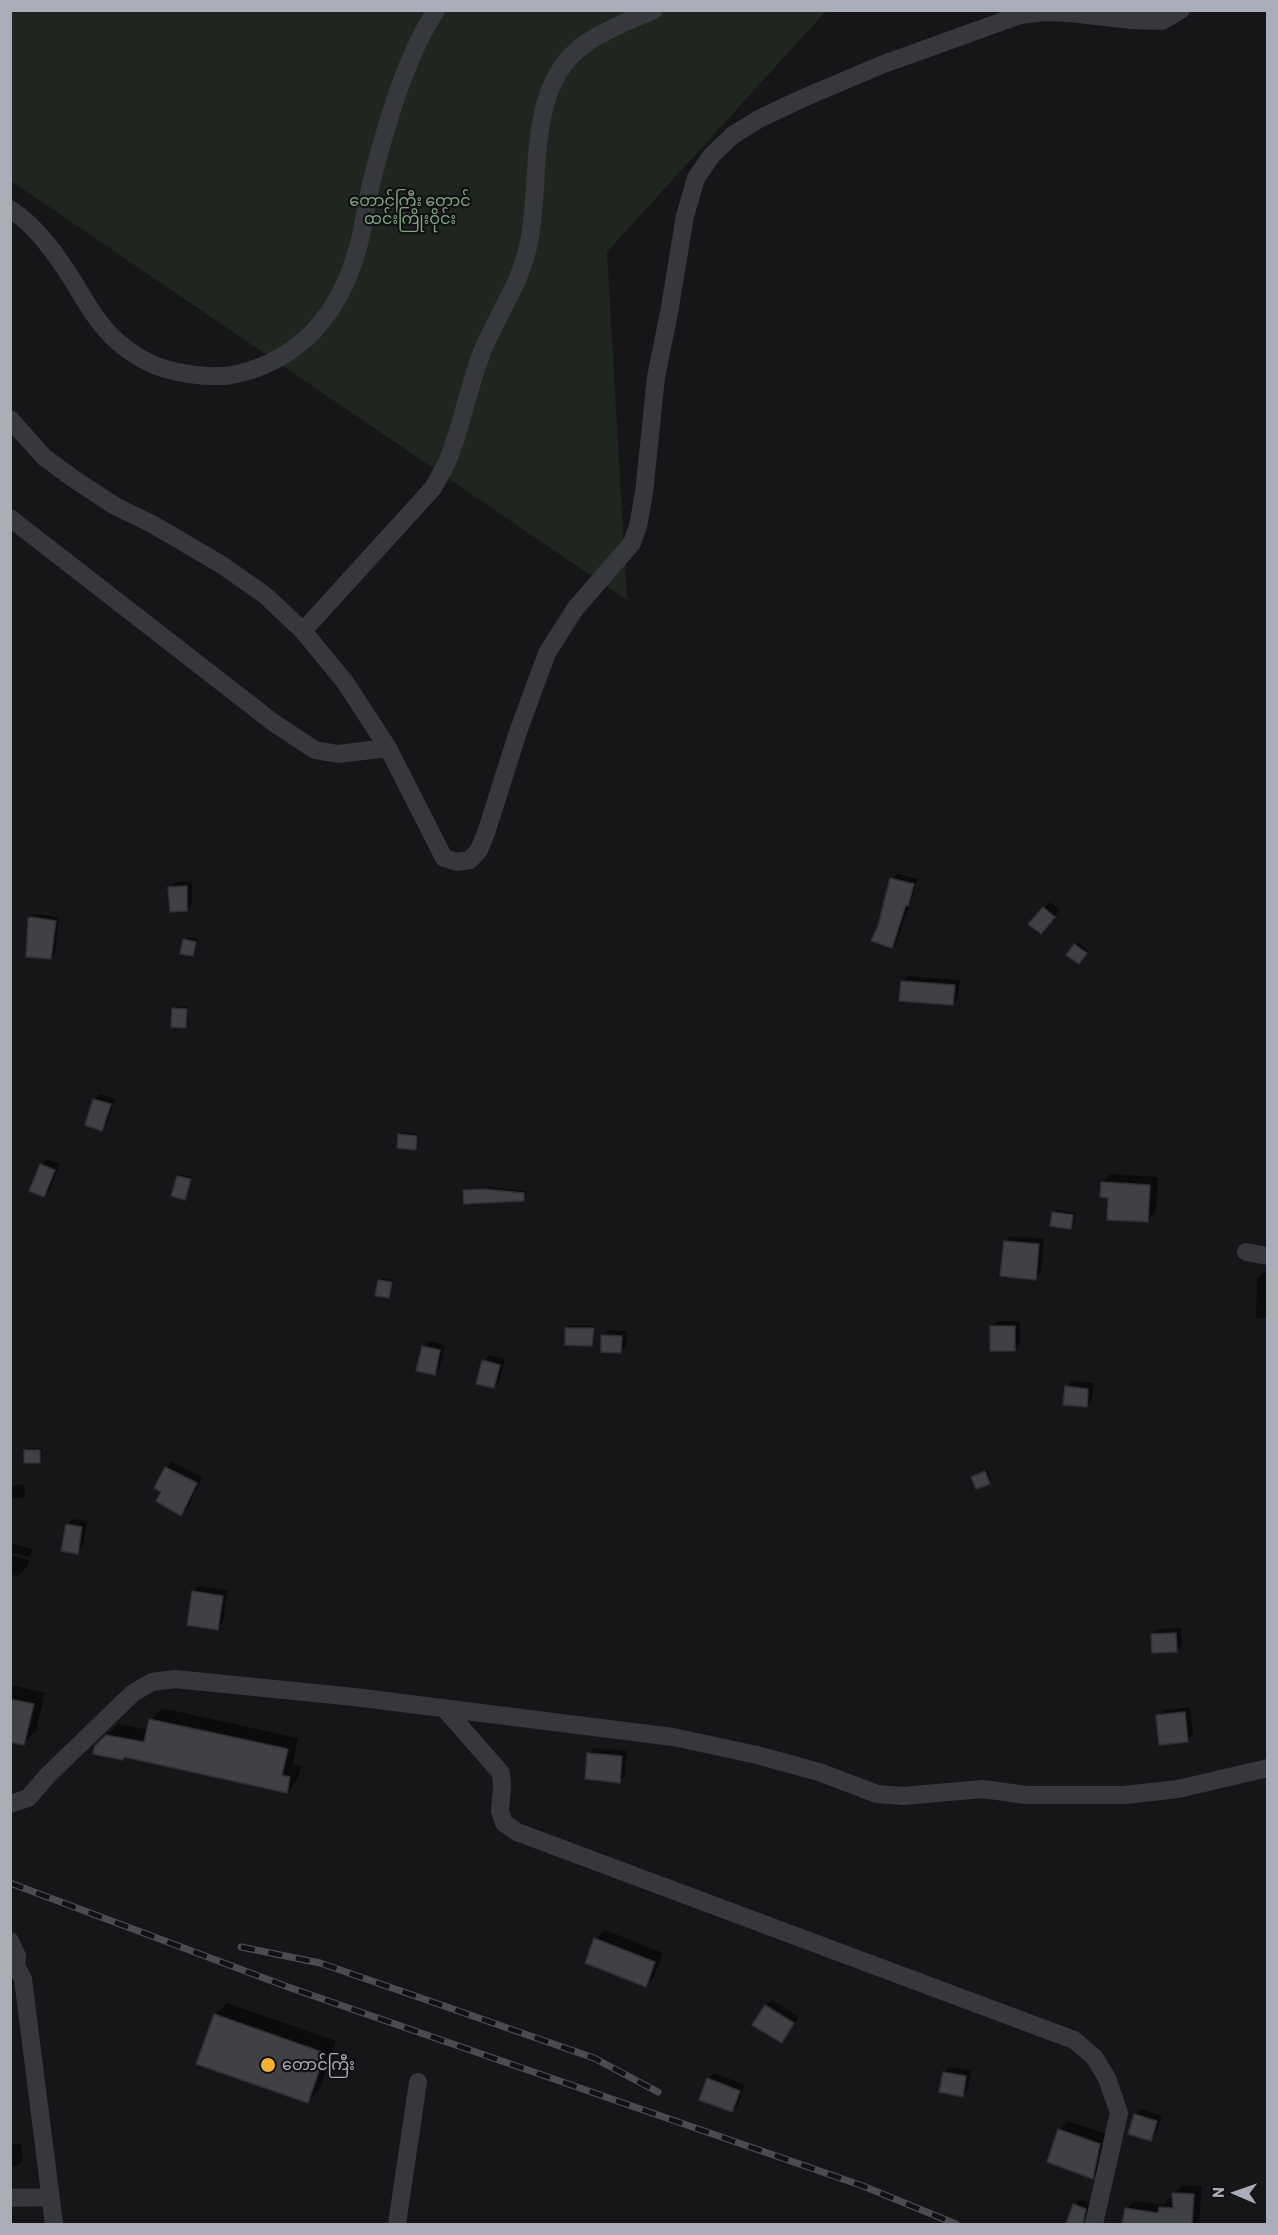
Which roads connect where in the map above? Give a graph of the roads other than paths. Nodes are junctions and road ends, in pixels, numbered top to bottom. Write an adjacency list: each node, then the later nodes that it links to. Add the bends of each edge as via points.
1 (436, 10): 4 (street, via 387,126 357,251 342,292 323,321 296,349 257,369 224,377 187,374 147,362 117,342 93,314 40,235)
2 (654, 10): 7 (street, via 619,24 584,45 562,67 548,94 542,118 528,248 484,348 448,460 433,488)
3 (1181, 10): 8 (street, via 1162,21 1070,13 1020,15 881,65 801,99 759,119 712,155 696,178 685,216 656,377 638,526 632,543 575,609 548,653 486,833 470,860 444,858)
4 (10, 208)
5 (10, 419): 7 (street, via 44,457 71,477 222,565 266,596)
6 (10, 518): 8 (street, via 274,723 315,750 338,754)
7 (303, 631): 8 (street, via 345,682)
8 (388, 748)
9 (1246, 1252): 10 (street)
10 (1268, 1256)
11 (444, 1708): 12 (street, via 673,1737 819,1772 877,1794 903,1796 983,1789 1026,1795 1124,1795 1178,1789); 13 (street, via 175,1679 152,1682 133,1693 28,1798); 21 (street, via 501,1773 500,1811 504,1823 517,1832 1074,2040 1094,2056 1107,2078 1119,2113)
12 (1268, 1768)
13 (10, 1804)
14 (10, 1941): 15 (street, via 17,1956)
15 (13, 1964): 17 (street, via 23,1979)
16 (418, 2082): 20 (street)
17 (51, 2197): 18 (street); 19 (street)
18 (10, 2198)
19 (54, 2224)
20 (397, 2224)
21 (1094, 2224)

